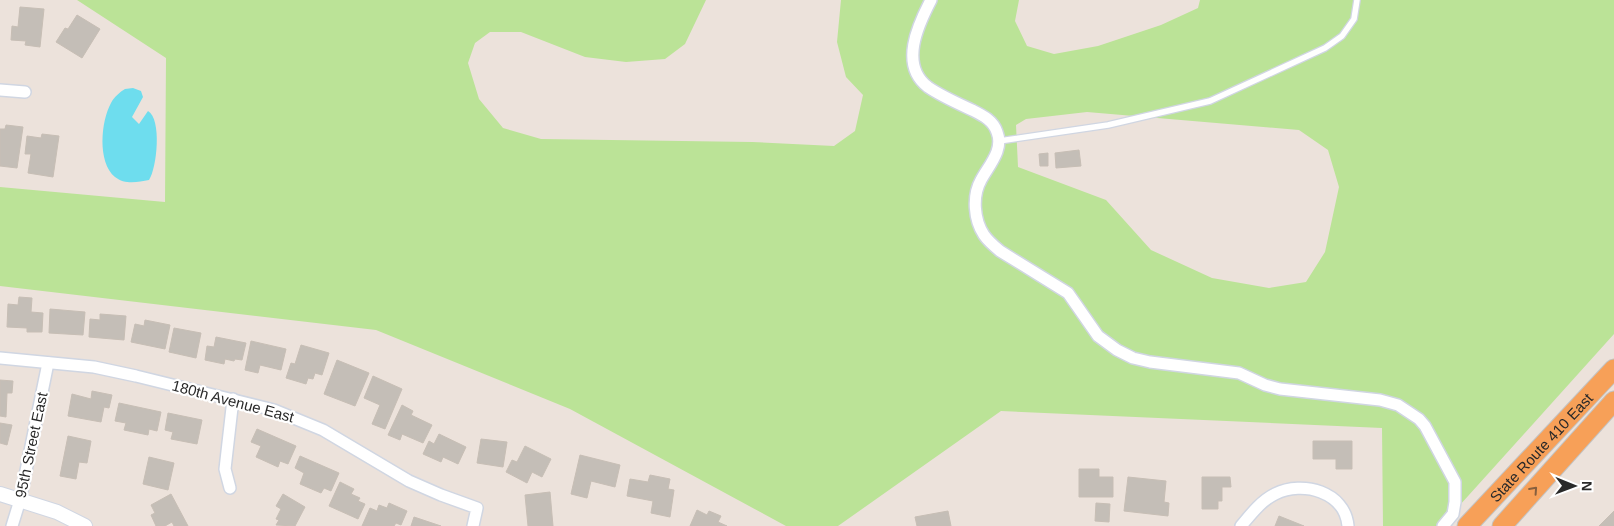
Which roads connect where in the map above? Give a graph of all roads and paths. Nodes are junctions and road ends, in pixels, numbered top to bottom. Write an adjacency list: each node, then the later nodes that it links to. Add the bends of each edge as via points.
1 (931, 0): 5 (street, via 916,34 912,63 916,74 929,87 992,123)
2 (1357, 0): 5 (lane, via 1354,19 1342,36 1325,48 1210,101 1108,125)
3 (0, 90): 4 (street)
4 (25, 92)
5 (999, 141): 19 (street, via 994,161 979,182 975,210 984,235 1000,251 1068,293 1098,336 1117,350 1150,362 1239,373 1265,385 1398,405 1425,426 1455,482 1453,514)
6 (0, 358): 7 (street, 180th Avenue East)
7 (48, 362): 9 (street, 180th Avenue East, via 136,376); 13 (street, 95th Street East)
8 (1614, 369): 20 (highway, State Route 410 East)
9 (233, 399): 11 (street, via 225,469); 16 (street, 180th Avenue East, via 300,419 409,481 477,508)
10 (1614, 401): 21 (highway, State Route 410 East, one-way to 10)
11 (230, 488)
12 (0, 494): 13 (street)
13 (20, 500): 14 (street, 95th Street East); 15 (street, via 57,512)
14 (12, 526)
15 (85, 526)
16 (473, 526)
17 (1241, 526): 18 (street, via 1261,503 1275,494 1302,489 1316,490 1340,503)
18 (1348, 526)
19 (1443, 526)
20 (1467, 526)
21 (1502, 526)

